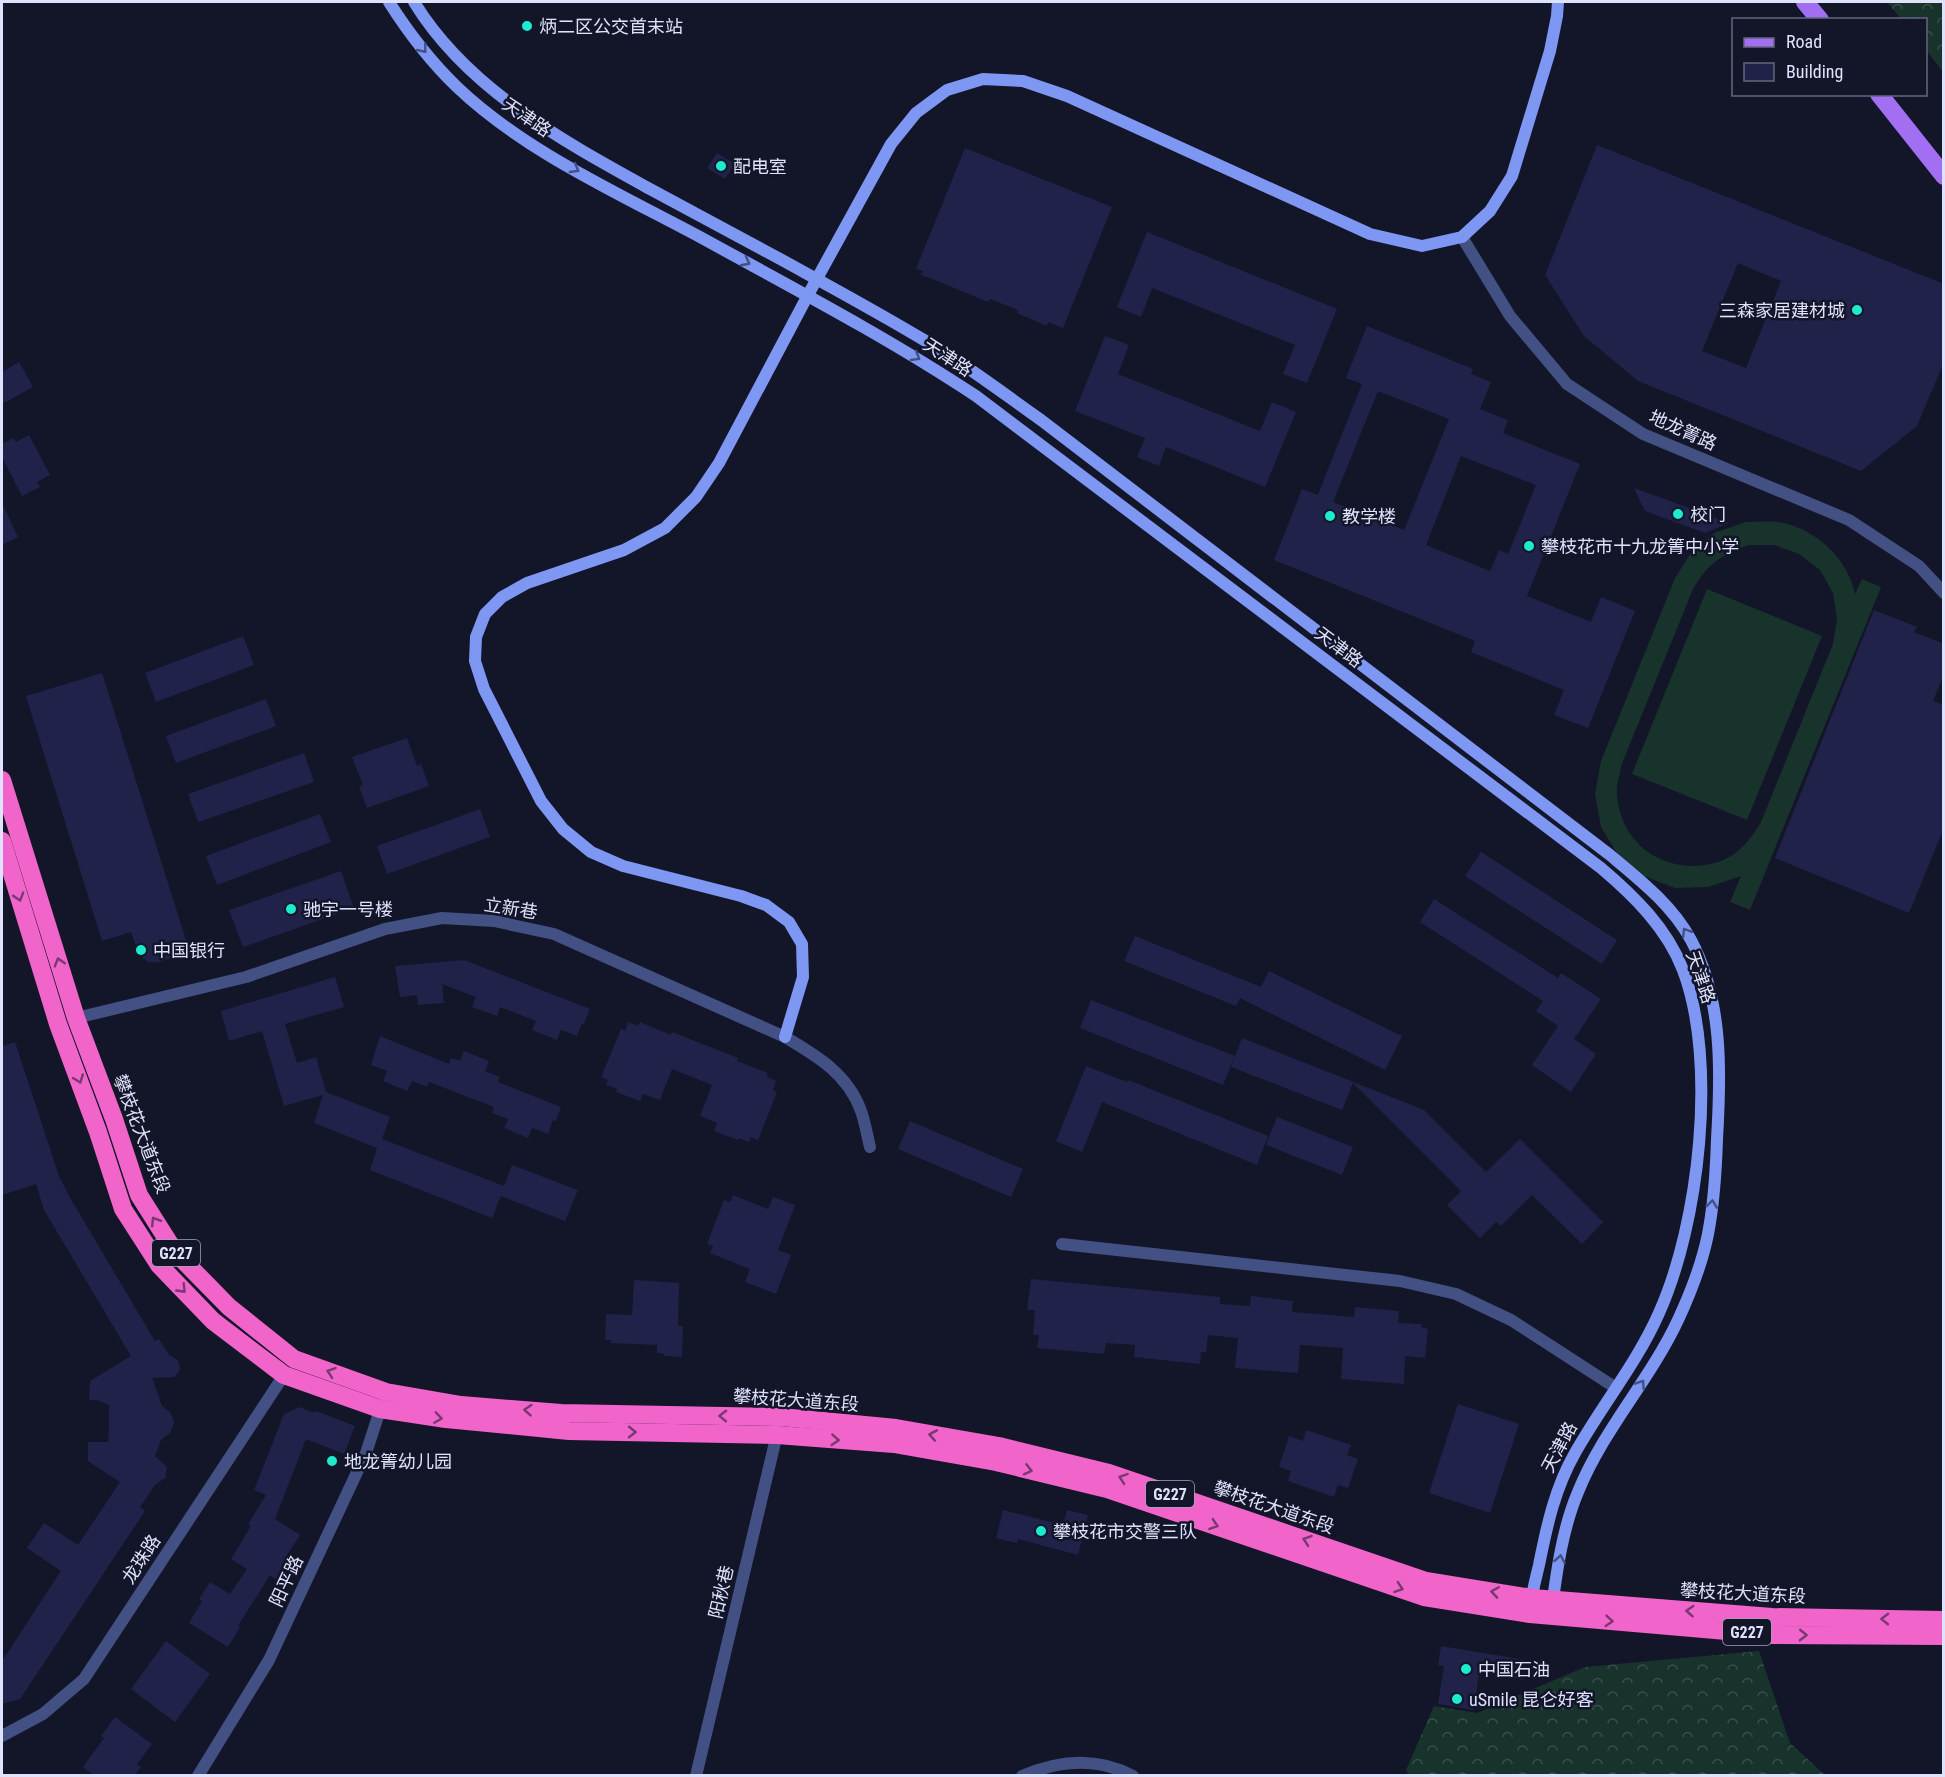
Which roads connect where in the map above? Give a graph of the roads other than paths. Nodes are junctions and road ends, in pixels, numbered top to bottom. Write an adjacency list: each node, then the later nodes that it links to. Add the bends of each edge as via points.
1 (389, 2): 10 (main road, 天津路, one-way to 10, via 417,42 457,87 520,136)
2 (414, 2): 9 (main road, via 473,72 532,120)
3 (1558, 2): 8 (main road, via 1550,51 1512,176 1490,211)
4 (1805, 2): 5 (main road)
5 (1818, 18)
6 (1881, 96): 7 (main road)
7 (1944, 176)
8 (1462, 237): 9 (main road, via 1422,246 1370,234 1067,96 1023,81 983,79 947,90 916,113 891,144); 11 (street, 地龙箐路, via 1510,316 1567,384 1643,434 1849,520 1919,566)
9 (816, 279): 10 (main road); 24 (main road, one-way to 9, via 1566,1525 1578,1492 1607,1436 1678,1321 1708,1234 1717,1155 1719,1054 1709,988 1702,961 1690,938 1659,897 1610,855 1050,428 930,343)
10 (807, 295): 15 (main road, via 719,463 696,497 665,528 624,550 527,583 502,597 485,614 476,637 475,661 484,689 541,801 563,829 591,852 623,866 741,896 766,905 789,922 802,944 803,977); 19 (main road, 天津路, one-way to 19, via 920,359 1029,435 1601,868 1626,889 1660,929 1682,968 1696,1021 1700,1054 1698,1152 1688,1220 1672,1281 1647,1338)
11 (1944, 593)
12 (2, 780): 14 (highway, 攀枝花大道东段 / G227, one-way to 12)
13 (2, 841): 18 (highway, 攀枝花大道东段 / G227, one-way to 18, via 58,1024 123,1209 159,1265 213,1321)
14 (76, 1018): 15 (street, 立新巷, via 246,977 385,929 442,918 494,921 554,934); 20 (highway, 攀枝花大道东段 / G227, one-way to 14, via 294,1359 229,1307 175,1252 139,1195)
15 (785, 1037): 16 (street, 立新巷, via 844,1079 861,1110)
16 (870, 1147)
17 (1062, 1244): 19 (street, via 1400,1281 1456,1294 1511,1320)
18 (284, 1375): 20 (highway, 攀枝花大道东段 / G227); 27 (street, 龙珠路, via 84,1679 43,1714)
19 (1616, 1388): 23 (main road, 天津路, via 1558,1486)
20 (383, 1401): 21 (highway, 攀枝花大道东段 / G227, one-way to 20, via 561,1413); 22 (highway, 攀枝花大道东段 / G227, one-way to 22, via 446,1419 569,1431); 28 (street, 阳平路, via 366,1453 269,1660)
21 (781, 1417): 22 (street, 阳秋巷); 23 (highway, 攀枝花大道东段 / G227, one-way to 21, via 1426,1581 1110,1473 999,1446 896,1428)
22 (777, 1435): 23 (highway, 攀枝花大道东段 / G227, one-way to 23, via 894,1444 996,1462 1107,1489 1424,1596); 29 (street, 阳秋巷)
23 (1531, 1606): 24 (highway, 攀枝花大道东段 / G227)
24 (1552, 1609): 25 (highway, 攀枝花大道东段 / G227, one-way to 24); 26 (highway, 攀枝花大道东段 / G227, one-way to 26, via 1773,1635)
25 (1944, 1620)
26 (1944, 1636)
27 (2, 1736)
28 (198, 1776)
29 (696, 1776)
30 (1022, 1776): 31 (street, via 1083,1762 1119,1768)
31 (1133, 1776)

